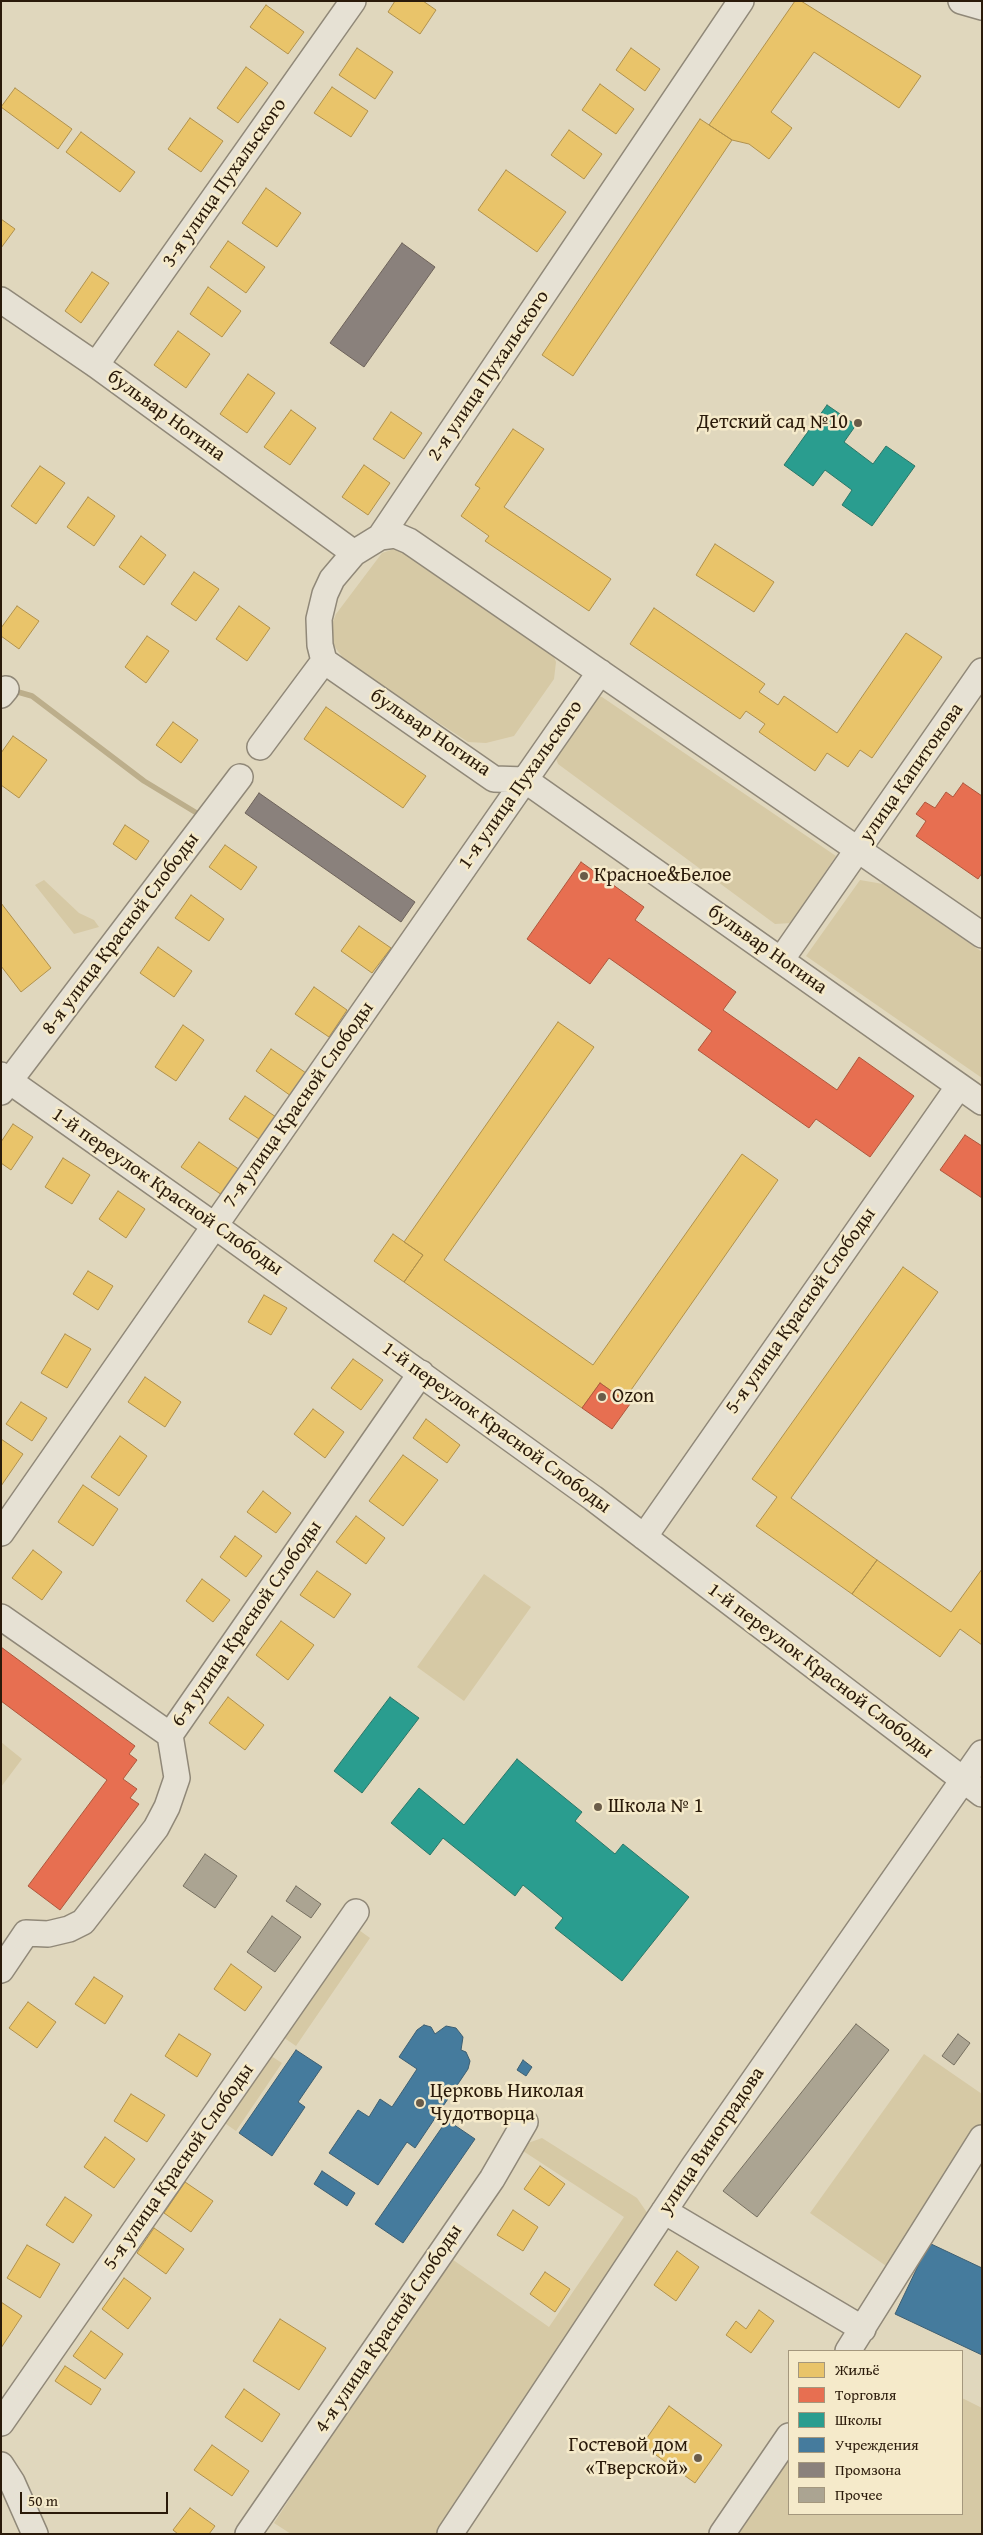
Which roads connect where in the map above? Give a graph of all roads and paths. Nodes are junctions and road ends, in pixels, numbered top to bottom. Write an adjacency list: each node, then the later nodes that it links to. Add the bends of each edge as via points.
1 (354, 1): 6 (street, 3-я улица Пухальского)
2 (741, 1): 7 (street, 2-я улица Пухальского)
3 (961, 1): 4 (street)
4 (982, 7)
5 (1, 300): 6 (street, бульвар Ногина)
6 (96, 365): 8 (street, бульвар Ногина)
7 (380, 537): 8 (street, 2-я улица Пухальского); 11 (street, via 395,535 409,541)
8 (354, 553): 9 (street, 2-я улица Пухальского, via 332,579 322,602 319,628)
9 (324, 661): 12 (street); 14 (street, бульвар Ногина, via 494,778)
10 (982, 671): 15 (street, улица Капитонова)
11 (600, 672): 14 (street, 1-я улица Пухальского); 15 (street)
12 (260, 747)
13 (240, 777): 19 (street, 8-я улица Красной Слободы)
14 (525, 780): 16 (street, 1-я улица Пухальского); 18 (street, бульвар Ногина)
15 (858, 850): 17 (street); 18 (street, улица Капитонова)
16 (443, 899): 22 (street, 7-я улица Красной Слободы)
17 (982, 935)
18 (781, 960): 20 (street, бульвар Ногина)
19 (4, 1082): 22 (street, 1-й переулок Красной Слободы)
20 (959, 1086): 21 (street, бульвар Ногина); 25 (street, 5-я улица Красной Слободы)
21 (982, 1102)
22 (215, 1226): 23 (street, 1-й переулок Красной Слободы); 24 (street, 7-я улица Красной Слободы)
23 (421, 1373): 25 (street, 1-й переулок Красной Слободы); 27 (street, 6-я улица Красной Слободы)
24 (1, 1533)
25 (644, 1537): 29 (street, 1-й переулок Красной Слободы)
26 (1, 1617): 27 (street)
27 (170, 1735): 31 (street, 6-я улица Красной Слободы, via 177,1778 156,1828 83,1922 48,1934 26,1933)
28 (982, 1752): 29 (street, улица Виноградова)
29 (972, 1787): 34 (street, улица Виноградова)
30 (356, 1912): 37 (street, 5-я улица Красной Слободы)
31 (1, 1970)
32 (526, 2122): 41 (street, 4-я улица Красной Слободы, via 492,2179)
33 (982, 2138): 35 (street)
34 (664, 2211): 35 (street); 42 (street, улица Виноградова)
35 (863, 2330): 36 (street)
36 (849, 2350)
37 (1, 2422)
38 (788, 2437): 43 (street)
39 (1, 2465): 40 (street, via 12,2482)
40 (26, 2529)
41 (248, 2534)
42 (450, 2534)
43 (722, 2534)

